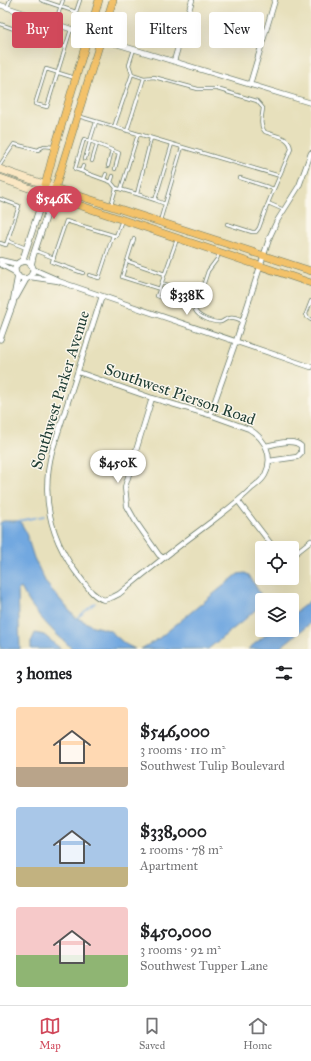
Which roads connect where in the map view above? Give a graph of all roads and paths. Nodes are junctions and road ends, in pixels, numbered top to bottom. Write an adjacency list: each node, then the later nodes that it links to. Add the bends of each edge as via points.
1 (10, 0): 10 (lane)
2 (41, 0): 11 (lane)
3 (63, 0): 11 (lane)
4 (80, 0): 11 (lane, via 76,12)
5 (99, 0): 14 (main road)
6 (113, 0): 15 (main road)
7 (192, 0): 24 (street)
8 (275, 0): 29 (street)
9 (0, 5): 10 (street)
10 (7, 7): 12 (street)
11 (61, 7): 13 (lane)
12 (22, 12)
13 (59, 12)
14 (95, 12)
15 (109, 12)
16 (0, 24): 19 (lane)
17 (63, 26): 18 (street)
18 (71, 29): 19 (lane)
19 (65, 47): 25 (lane)
20 (127, 47): 23 (street)
21 (84, 48): 27 (main road)
22 (97, 48): 31 (main road)
23 (134, 49): 24 (street); 26 (lane, via 129,65)
24 (174, 61): 29 (street)
25 (57, 72): 25 (lane, via 47,107 35,104 46,69); 27 (lane)
26 (132, 74): 28 (lane); 33 (lane)
27 (75, 78): 40 (main road)
28 (144, 78): 34 (lane); 58 (lane, via 154,77 257,101 263,108 260,124 264,132 287,139 290,144 291,149)
29 (250, 84): 30 (street)
30 (311, 103)
31 (77, 116): 32 (lane); 64 (main road)
32 (96, 122): 33 (lane); 37 (lane)
33 (114, 127): 34 (lane)
34 (127, 131): 35 (lane)
35 (138, 134): 36 (lane); 67 (lane)
36 (151, 138): 39 (lane); 69 (lane)
37 (90, 141): 38 (lane); 44 (lane); 52 (lane, via 84,139 75,169)
38 (97, 144): 42 (lane); 45 (lane)
39 (172, 144): 41 (lane); 72 (lane)
40 (55, 147): 46 (lane, via 44,146 38,150 14,144); 63 (main road)
41 (182, 147): 58 (lane); 74 (lane)
42 (112, 150): 48 (lane); 51 (lane, via 119,153)
43 (311, 153): 53 (street)
44 (85, 159)
45 (92, 161)
46 (0, 165)
47 (83, 166): 52 (lane)
48 (108, 166)
49 (90, 168): 54 (lane)
50 (0, 169): 63 (main road)
51 (115, 169)
52 (81, 171): 54 (lane)
53 (305, 172): 56 (street); 76 (street)
54 (88, 174): 61 (lane)
55 (106, 174): 61 (lane)
56 (311, 174)
57 (113, 176): 62 (lane)
58 (280, 176): 66 (lane)
59 (0, 178): 68 (main road)
60 (240, 178): 66 (lane)
61 (104, 179): 62 (lane)
62 (111, 182): 65 (lane)
63 (45, 184): 64 (main road); 68 (main road)
64 (55, 188): 70 (main road); 75 (main road)
65 (116, 188): 67 (lane); 75 (lane)
66 (274, 188): 73 (lane)
67 (121, 189): 69 (lane)
68 (43, 193): 70 (main road); 85 (street)
69 (137, 194): 72 (lane)
70 (53, 196): 77 (main road); 86 (street)
71 (0, 199): 83 (lane, via 19,206)
72 (154, 200): 74 (lane)
73 (268, 202): 76 (lane); 79 (lane, via 256,232)
74 (165, 204): 78 (lane)
75 (111, 206): 78 (main road)
76 (284, 210): 87 (street)
77 (122, 219): 80 (lane, via 116,236); 81 (main road)
78 (160, 222): 87 (main road)
79 (226, 224)
80 (113, 236): 89 (lane, via 66,221); 100 (lane, via 99,278)
81 (178, 238): 88 (main road); 99 (lane)
82 (134, 239): 91 (lane)
83 (8, 242): 84 (lane, via 6,245); 85 (lane)
84 (0, 243)
85 (27, 248): 92 (street)
86 (34, 250): 89 (lane); 95 (street)
87 (263, 255): 94 (street); 96 (main road)
88 (218, 256): 94 (main road); 110 (lane, via 204,280 196,313 219,322 230,318)
89 (54, 258): 97 (lane, via 52,262)
90 (0, 260): 92 (street)
91 (127, 261): 99 (lane); 105 (lane, via 122,277)
92 (20, 263): 95 (street, via 27,262); 98 (street)
93 (0, 264): 98 (street)
94 (259, 266): 104 (main road); 110 (street)
95 (32, 267): 101 (street); 102 (street)
96 (311, 271)
97 (83, 273)
98 (16, 274): 101 (street); 107 (street)
99 (165, 274): 103 (lane)
100 (89, 275)
101 (28, 278): 102 (street); 107 (street)
102 (58, 282): 106 (street)
103 (162, 283): 105 (lane); 105 (lane, via 183,290 178,304 157,296)
104 (311, 284)
105 (160, 289)
106 (102, 296): 112 (street); 114 (street, Southwest Parker Avenue)
107 (13, 302): 111 (street)
108 (311, 303): 109 (lane, via 306,314)
109 (311, 320)
110 (242, 321): 112 (street)
111 (0, 339)
112 (236, 341): 113 (street); 116 (street)
113 (311, 367)
114 (78, 372): 115 (street, Southwest Pierson Road); 123 (street, Southwest Parker Avenue, via 50,458 46,486 49,515 59,546 73,569 95,595 104,600 119,594)
115 (152, 398): 116 (street, Southwest Pierson Road); 123 (street, via 126,487 127,506)
116 (210, 415): 117 (street, Southwest Pierson Road, via 249,429 260,436)
117 (266, 446): 118 (street, Southwest Pierson Road); 118 (street, via 297,442 301,446 297,456)
118 (269, 461): 119 (street, via 261,480)
119 (238, 501): 120 (street); 123 (street)
120 (269, 541)
121 (311, 541): 122 (street)
122 (299, 550)
123 (163, 558)

